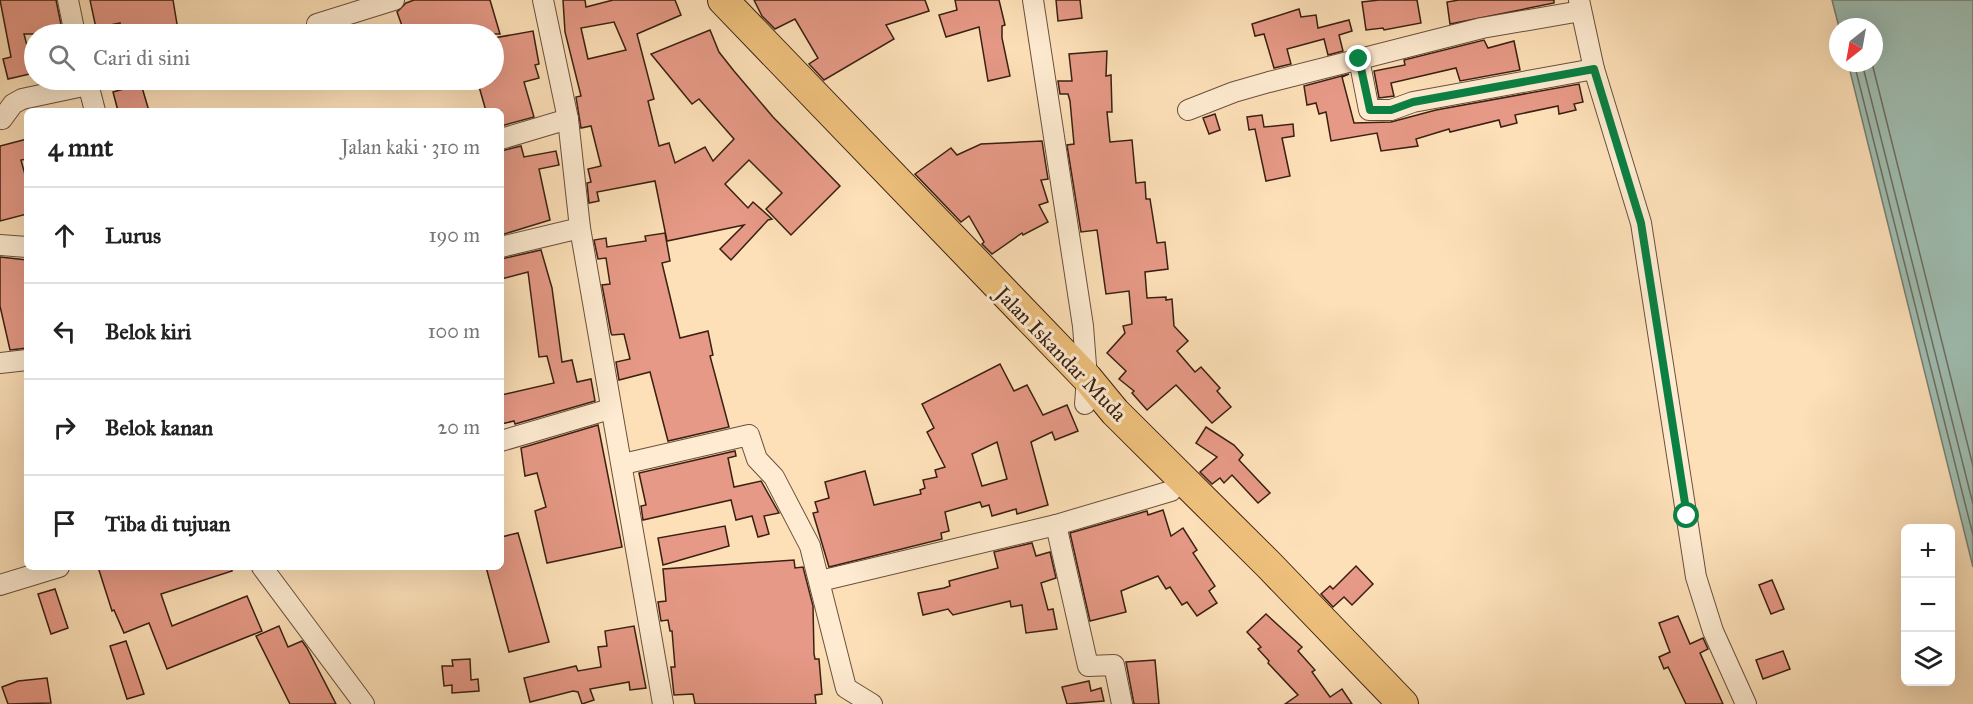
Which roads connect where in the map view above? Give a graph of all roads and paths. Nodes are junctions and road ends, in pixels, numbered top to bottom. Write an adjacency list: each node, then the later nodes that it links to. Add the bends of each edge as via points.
1 (68, 0): 8 (street)
2 (393, 0): 9 (street)
3 (543, 0): 17 (street)
4 (702, 0): 25 (highway, Jalan Iskandar Muda, via 1050,362)
5 (723, 0): 25 (highway, Jalan Iskandar Muda)
6 (1033, 0): 25 (street, via 1083,326)
7 (1580, 6): 10 (street); 11 (street)
8 (73, 24)
9 (317, 24)
10 (1359, 59): 11 (street, via 1370,110 1391,110 1413,102); 15 (street, via 1234,92)
11 (1594, 69): 43 (street, via 1641,223 1696,577 1713,631)
12 (57, 90): 16 (street, via 22,99 13,104)
13 (90, 90): 14 (street)
14 (94, 108)
15 (1188, 110)
16 (3, 119)
17 (568, 119): 18 (street); 19 (street)
18 (504, 138)
19 (580, 228): 21 (street); 26 (street, via 590,269)
20 (0, 245): 22 (street)
21 (504, 246)
22 (24, 247)
23 (24, 360): 24 (street)
24 (0, 363)
25 (1086, 391): 29 (highway, Jalan Iskandar Muda); 33 (highway, Jalan Iskandar Muda, via 1115,412)
26 (610, 409): 27 (street); 28 (street)
27 (504, 440)
28 (623, 464): 34 (street, via 749,435 757,459 774,477 810,546); 38 (street)
29 (1171, 491): 30 (street); 33 (highway, Jalan Iskandar Muda)
30 (1056, 525): 34 (street); 40 (street, via 1088,666 1114,665)
31 (49, 570): 35 (street)
32 (264, 570): 37 (street)
33 (1262, 570): 36 (highway, Jalan Iskandar Muda)
34 (820, 581): 39 (street, via 846,687)
35 (0, 585)
36 (1286, 595): 41 (highway, Jalan Iskandar Muda); 42 (highway, Jalan Iskandar Muda)
37 (364, 704)
38 (663, 704)
39 (872, 704)
40 (1122, 704)
41 (1378, 704)
42 (1404, 704)
43 (1746, 704)

